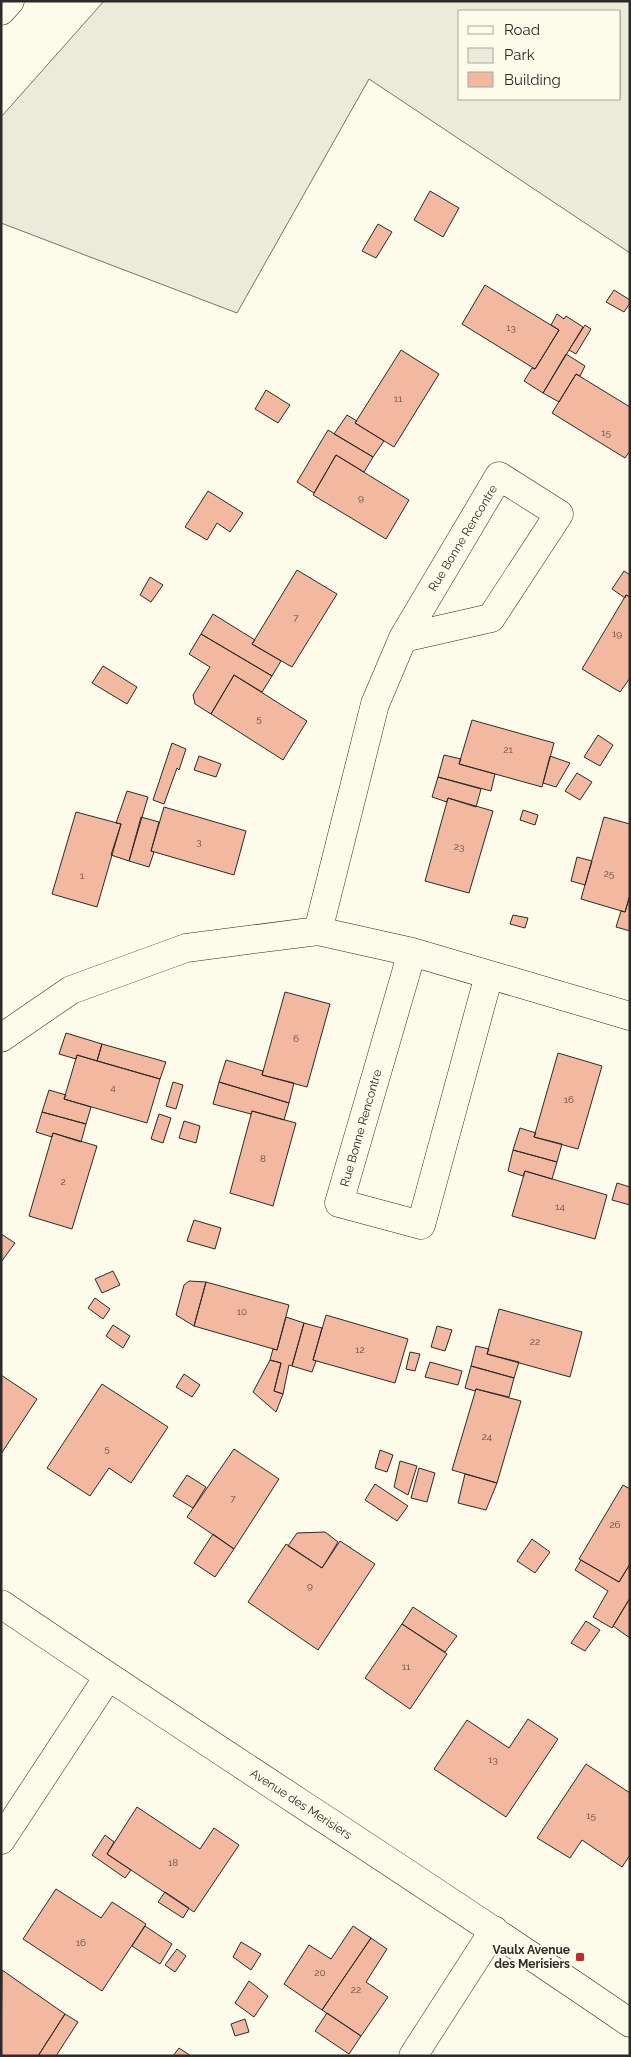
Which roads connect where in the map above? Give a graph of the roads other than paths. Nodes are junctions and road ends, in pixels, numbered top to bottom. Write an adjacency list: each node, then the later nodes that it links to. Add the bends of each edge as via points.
1 (10, 1): 2 (street)
2 (1, 11)
3 (403, 638): 3 (street, Rue Bonne Rencontre, via 499,476 559,514 490,618); 4 (street, Rue Bonne Rencontre, via 375,704)
4 (318, 931): 5 (street); 8 (street, via 186,948 71,990)
5 (412, 952): 6 (street); 6 (street, Rue Bonne Rencontre, via 339,1203 421,1226)
6 (489, 975): 7 (street)
7 (630, 1016)
8 (1, 1038)
9 (1, 1604): 10 (street, Avenue des Merisiers)
10 (108, 1677): 11 (street); 12 (street, Avenue des Merisiers)
11 (1, 1840)
12 (494, 1930): 13 (street, Avenue des Merisiers); 14 (street)
13 (630, 2023)
14 (413, 2056)

